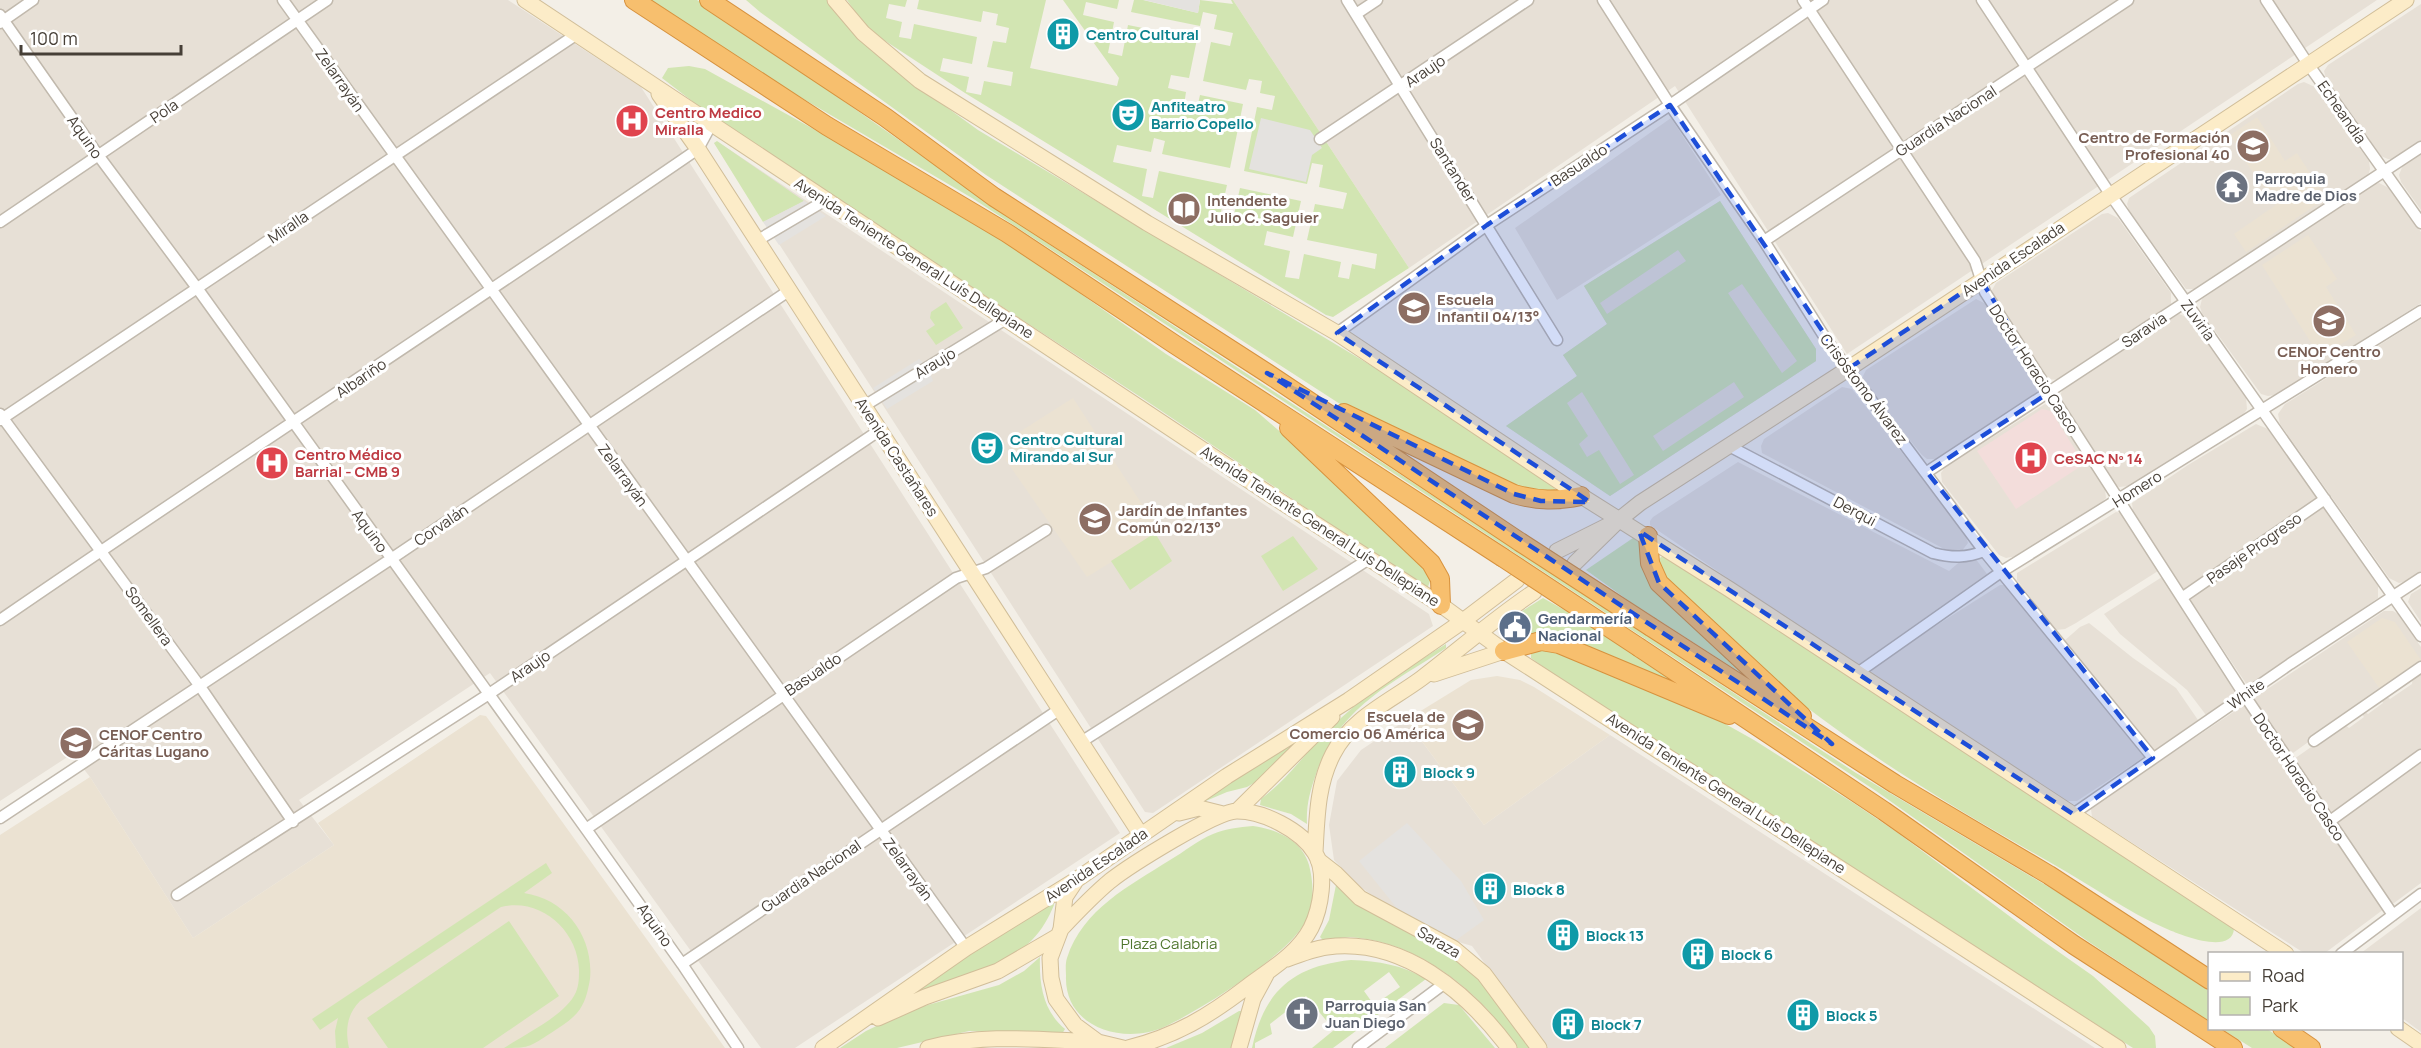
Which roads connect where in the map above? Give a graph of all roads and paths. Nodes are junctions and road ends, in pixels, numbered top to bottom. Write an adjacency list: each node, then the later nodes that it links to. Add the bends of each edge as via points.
1 (33, 0): 19 (street)
2 (282, 0): 20 (street, Zelarrayán)
3 (327, 0): 20 (street, Pola)
4 (525, 0): 21 (street, Avenida Teniente General Luís Dellepiane)
5 (634, 0): 53 (highway, via 827,126 1007,233)
6 (709, 0): 52 (highway, via 885,117 994,197)
7 (835, 0): 49 (street, via 863,33 920,81 1147,223)
8 (1347, 0): 18 (street, Santander)
9 (1377, 0): 18 (street)
10 (1528, 0): 25 (street, Araujo)
11 (1603, 0): 26 (street, Crisóstomo Álvarez)
12 (1823, 0): 17 (street, Basualdo)
13 (1982, 0): 23 (street, Zuviría)
14 (2128, 0): 23 (street, Guardia Nacional)
15 (2266, 0): 22 (street, Echeandía)
16 (2406, 0): 22 (street, Avenida Escalada)
17 (1806, 4): 26 (street, Basualdo); 31 (street, Doctor Horacio Casco)
18 (1356, 14): 25 (street, Santander)
19 (1, 19): 32 (street, Aquino)
20 (297, 21): 32 (street, Pola); 33 (street, Zelarrayán)
21 (577, 34): 24 (street, Avenida Teniente General Luís Dellepiane); 33 (street, Miralla)
22 (2308, 64): 34 (street, Echeandía); 35 (street, Avenida Escalada)
23 (2026, 69): 31 (street, Guardia Nacional); 35 (street, Zuviría)
24 (650, 82): 27 (street, Avenida Teniente General Luís Dellepiane); 30 (street, Avenida Castañares)
25 (1402, 87): 28 (street, Araujo); 39 (street, Santander)
26 (1670, 105): 39 (street, Basualdo); 41 (street, Crisóstomo Álvarez)
27 (711, 125): 30 (street, Albariño); 36 (street, Avenida Teniente General Luís Dellepiane)
28 (1320, 139)
29 (2421, 147): 34 (street, Saravia)
30 (698, 148): 40 (street, Avenida Castañares); 45 (street, Albariño)
31 (1902, 150): 41 (street, Guardia Nacional); 42 (street, Doctor Horacio Casco, via 1975,261)
32 (98, 155): 37 (street, Pola); 43 (street, Aquino)
33 (394, 156): 43 (street, Miralla); 45 (street, Zelarrayán)
34 (2384, 171): 38 (street, Echeandía); 46 (street, Saravia)
35 (2110, 194): 42 (street, Avenida Escalada); 46 (street, Zuviría)
36 (826, 200): 40 (street); 48 (street, Avenida Teniente General Luís Dellepiane)
37 (0, 222)
38 (2421, 223)
39 (1487, 225): 49 (street, Basualdo); 50 (street, Santander)
40 (758, 240): 44 (street, Avenida Castañares)
41 (1764, 241): 51 (street, Crisóstomo Álvarez)
42 (1981, 280): 51 (street, Avenida Escalada); 54 (street, Doctor Horacio Casco)
43 (197, 288): 57 (street, Miralla); 58 (street, Aquino)
44 (790, 290): 55 (street, Avenida Castañares); 59 (street, Corvalán)
45 (490, 292): 58 (street, Albariño); 59 (street, Zelarrayán)
46 (2185, 303): 54 (street, Saravia); 56 (street, Zuviría)
47 (2421, 311): 56 (street, Homero)
48 (1006, 319): 55 (street, Araujo); 73 (street, Avenida Teniente General Luís Dellepiane)
49 (1337, 333): 63 (street)
50 (1557, 340)
51 (1848, 369): 61 (street, Avenida Escalada); 62 (street, Crisóstomo Álvarez)
52 (1267, 373): 63 (highway, via 1514,494 1541,501); 101 (highway, bridge)
53 (1250, 392): 83 (highway, via 1431,563 1440,579); 98 (highway, bridge)
54 (2050, 392): 62 (street, Saravia); 65 (street, Doctor Horacio Casco)
55 (864, 406): 60 (street, Avenida Castañares)
56 (2264, 410): 64 (street, Zuviría); 65 (street, Homero)
57 (1, 418): 69 (street, Somellera)
58 (293, 423): 69 (street, Albariño); 72 (street, Aquino)
59 (587, 426): 72 (street, Corvalán); 74 (street, Zelarrayán)
60 (880, 430): 74 (street, Araujo); 77 (street, Avenida Castañares)
61 (1729, 446): 66 (street, Avenida Escalada); 71 (street, Derqui, via 1934,553 1961,557)
62 (1927, 472): 71 (street, Crisóstomo Álvarez)
63 (1581, 496): 66 (street)
64 (2325, 499): 81 (street, Pasaje Progreso); 82 (street, Zuviría)
65 (2119, 501): 76 (street, Homero); 81 (street, Doctor Horacio Casco)
66 (1620, 519): 68 (street); 70 (street, Avenida Escalada); 75 (street, Avenida Escalada)
67 (1046, 530): 77 (street, Basualdo)
68 (1648, 537): 90 (street); 101 (highway, via 1650,563 1659,583)
69 (101, 550): 84 (street, Albariño); 92 (street, Somellera)
70 (1557, 551)
71 (1984, 551): 76 (street, Crisóstomo Álvarez)
72 (391, 559): 92 (street, Corvalán); 93 (street, Aquino)
73 (1369, 559): 83 (street, Avenida Teniente General Luís Dellepiane); 100 (street)
74 (685, 561): 93 (street, Araujo); 94 (street, Zelarrayán)
75 (1575, 563)
76 (2001, 572): 90 (street, Homero); 103 (street, Crisóstomo Álvarez)
77 (972, 573): 94 (street, Basualdo, via 956,578); 97 (street, Avenida Castañares)
78 (2421, 578): 82 (street, White)
79 (1517, 580): 85 (street, Avenida Escalada)
80 (1534, 591): 86 (street)
81 (2183, 597): 95 (street, Doctor Horacio Casco)
82 (2393, 597): 87 (street, Zuviría); 95 (street, White)
83 (1441, 605): 85 (street, Avenida Teniente General Luís Dellepiane)
84 (0, 620)
85 (1463, 621): 86 (street, Avenida Teniente General Luís Dellepiane); 96 (street, Avenida Escalada)
86 (1478, 634): 88 (street, Avenida Teniente General Luís Dellepiane); 91 (street)
87 (2421, 636)
88 (1504, 651): 91 (street); 98 (highway, via 1541,641 1559,644); 140 (street, Avenida Teniente General Luís Dellepiane)
89 (2421, 667): 99 (street)
90 (1856, 674): 106 (street)
91 (1420, 679): 113 (street, via 1367,715 1333,752 1318,795)
92 (199, 686): 107 (street, Corvalán); 109 (street, Somellera)
93 (489, 694): 109 (street, Araujo); 110 (street, Aquino)
94 (782, 696): 110 (street, Basualdo); 111 (street, Zelarrayán)
95 (2245, 696): 103 (street, White); 108 (street, Doctor Horacio Casco)
96 (1348, 700): 104 (street, Avenida Escalada); 105 (street, Avenida Escalada)
97 (1059, 708): 100 (street, Avenida Castañares); 111 (street, Guardia Nacional)
98 (1761, 728): 141 (highway, via 2073,945)
99 (2314, 741)
100 (1082, 742): 112 (street, Avenida Castañares)
101 (1832, 744): 125 (highway, via 2049,875)
102 (2421, 755): 108 (street)
103 (2153, 758): 106 (street, White)
104 (1230, 813): 105 (street, Saraza, via 1199,808); 113 (street, Saraza, via 1278,822 1292,830); 118 (street, Avenida Escalada, via 1190,830 1112,880)
105 (1173, 814): 112 (street, Avenida Escalada)
106 (2073, 814): 120 (street)
107 (0, 818)
108 (2330, 821): 117 (street, Doctor Horacio Casco)
109 (293, 822): 116 (street, Araujo)
110 (586, 829): 123 (street, Aquino)
111 (879, 830): 119 (street, Zelarrayán); 123 (street, Guardia Nacional)
112 (1141, 835): 114 (street, Avenida Escalada)
113 (1316, 856): 122 (street, via 1322,894 1318,913); 139 (street, Saraza, via 1360,898 1475,964)
114 (1076, 879): 118 (street, via 1065,897); 119 (street, Avenida Escalada)
115 (2421, 894): 117 (street)
116 (177, 895)
117 (2393, 915): 121 (street)
118 (1059, 932): 129 (street, Avenida Escalada, via 998,971 925,997); 131 (street, via 1050,958 1056,999 1075,1025)
119 (966, 948): 129 (street, Avenida Escalada)
120 (2283, 952)
121 (2344, 952)
122 (1284, 960): 124 (street); 126 (street, Saraza, via 1329,947 1382,952 1432,973)
123 (682, 964): 133 (street, Aquino)
124 (1268, 971): 136 (street, via 1200,1021 1176,1033); 137 (street, via 1253,999)
125 (2208, 979)
126 (1445, 983): 132 (street); 138 (street, Saraza, via 1480,1012)
127 (2284, 1030): 142 (highway)
128 (2400, 1030): 130 (street)
129 (846, 1033): 134 (street, Avenida Escalada)
130 (2421, 1044)
131 (1103, 1045): 135 (street, via 1021,1038); 136 (street)
132 (1361, 1047)
133 (738, 1048)
134 (823, 1048)
135 (928, 1048)
136 (1126, 1048)
137 (1239, 1048)
138 (1509, 1048)
139 (1539, 1048)
140 (2118, 1048)
141 (2233, 1048)
142 (2311, 1048)

